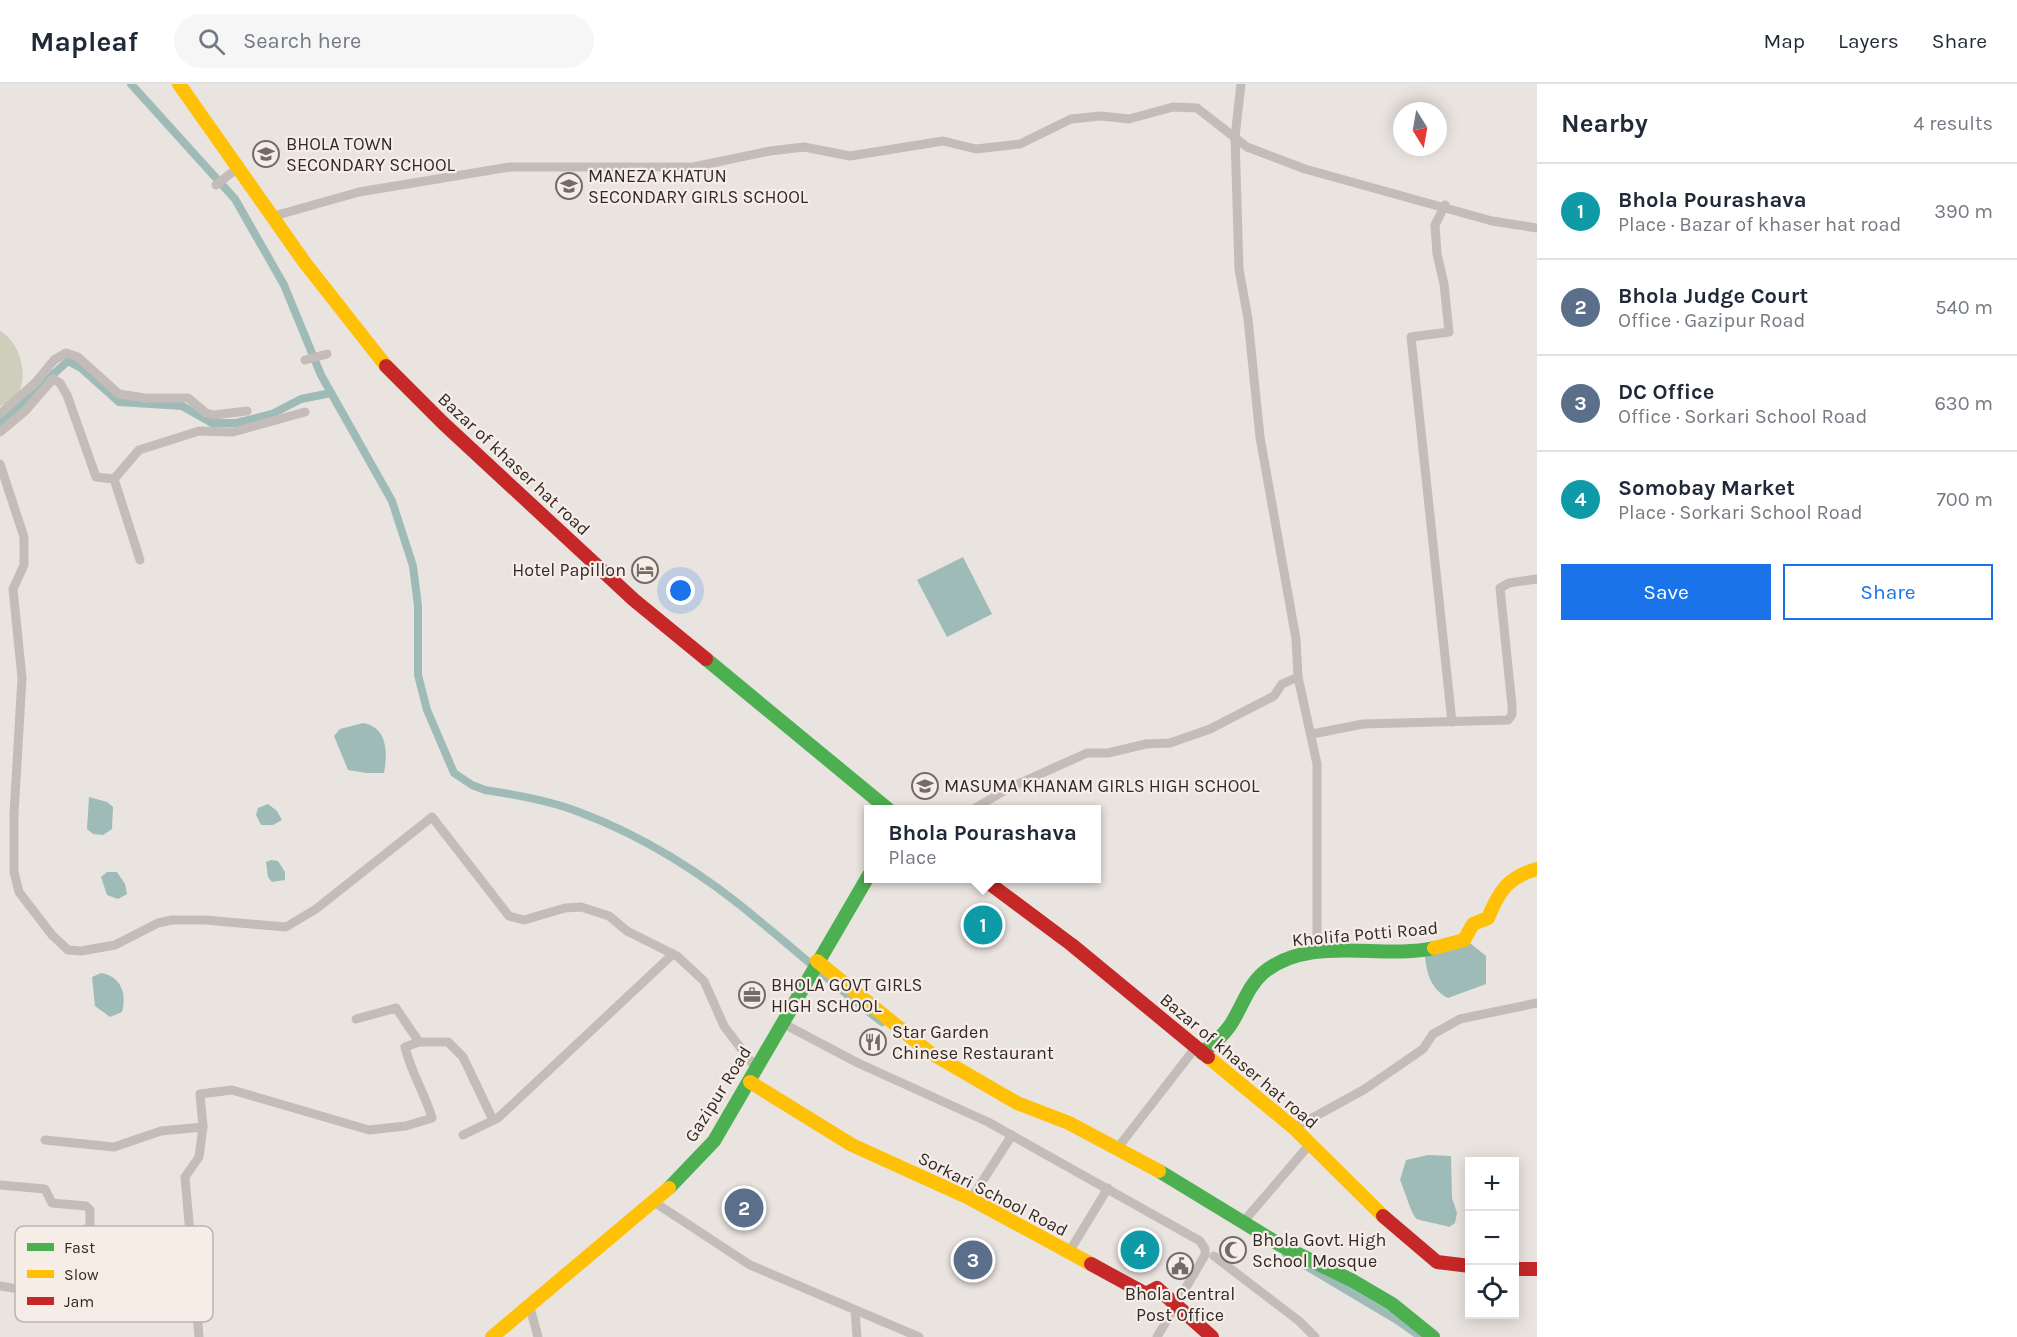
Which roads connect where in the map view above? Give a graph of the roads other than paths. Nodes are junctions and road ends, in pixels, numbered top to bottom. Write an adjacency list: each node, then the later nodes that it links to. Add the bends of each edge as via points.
1 (178, 84): 4 (street, Bazar of khaser hat road)
2 (1241, 84): 3 (street)
3 (1235, 137): 6 (street, via 1269,158); 7 (street, via 1197,108 1173,107 1129,120 1101,116 1071,119 1020,144 976,149 943,141 850,156 804,147 693,167 510,167 360,192); 19 (street, via 1239,269 1260,437 1294,628)
4 (236, 170): 5 (street); 7 (street, Bazar of khaser hat road)
5 (216, 185)
6 (1445, 206): 8 (street); 20 (street, via 1435,225 1449,332 1411,337)
7 (274, 216): 22 (street, Bazar of khaser hat road, via 364,340 443,423 634,600)
8 (1537, 228)
9 (327, 354): 10 (street)
10 (305, 360)
11 (247, 411): 13 (street, via 214,415 188,398 125,396 113,390 78,357 66,353 54,360)
12 (305, 412): 16 (street, via 232,432 199,431 139,450)
13 (0, 414)
14 (0, 432): 16 (street, via 53,379 67,395 96,477)
15 (0, 465): 28 (street, via 24,537 24,565 13,589 22,678 14,872 19,892 68,950 115,945 172,920 286,927 316,909 432,817 509,916 524,920 581,907 609,916 627,931)
16 (114, 478): 17 (street)
17 (140, 560)
18 (1537, 579): 20 (street, via 1500,588 1512,715 1508,720)
19 (1298, 677): 21 (street); 23 (street, via 1282,684 1274,696 1210,729 1170,743 1087,753)
20 (1452, 722): 21 (street, via 1363,724)
21 (1312, 734): 27 (street, via 1318,778)
22 (883, 805)
23 (980, 805)
24 (1537, 869): 27 (street, Kholifa Potti Road, via 1510,877 1488,918 1473,924 1464,940 1406,952)
25 (864, 883): 29 (street, Gazipur Road)
26 (987, 883): 34 (street, Bazar of khaser hat road, via 1072,945)
27 (1317, 953): 34 (street, Kholifa Potti Road, via 1291,957 1265,972 1255,981 1227,1030)
28 (673, 954): 35 (street, via 704,981 724,1026); 37 (street)
29 (817, 962): 32 (street, Gazipur Road); 44 (street, via 929,1052 1017,1103 1069,1124)
30 (1537, 1003): 39 (street, via 1460,1019 1433,1034 1423,1049 1365,1089)
31 (356, 1019): 33 (street, via 396,1008)
32 (784, 1024): 35 (street, Gazipur Road); 41 (street)
33 (419, 1042): 37 (street, via 448,1042 463,1058); 38 (street, via 405,1047 432,1118 369,1130 232,1090 200,1094)
34 (1199, 1050): 39 (street, Bazar of khaser hat road); 44 (street)
35 (755, 1067): 36 (street, Gazipur Road)
36 (750, 1082): 47 (street, Sorkari School Road, via 852,1145); 48 (street, Gazipur Road, via 714,1141)
37 (493, 1120): 40 (street)
38 (203, 1127): 42 (street, via 161,1131 114,1147); 51 (street, via 199,1157 185,1177)
39 (1294, 1128): 43 (street, Bazar of khaser hat road)
40 (463, 1135)
41 (1012, 1135): 46 (street); 47 (street)
42 (45, 1140)
43 (1310, 1144): 49 (street); 54 (street, Bazar of khaser hat road, via 1427,1256 1437,1262)
44 (1116, 1150): 49 (street)
45 (0, 1185): 50 (street, via 45,1190 52,1203 87,1206)
46 (1108, 1188): 52 (street); 60 (street, via 1200,1241 1205,1249 1200,1265)
47 (971, 1199): 52 (street, Sorkari School Road)
48 (654, 1202): 59 (street, Gazipur Road); 61 (street, via 750,1265)
49 (1244, 1221): 71 (street, via 1282,1246 1392,1304)
50 (89, 1226)
51 (189, 1226)
52 (1069, 1252): 60 (street, Sorkari School Road, via 1146,1294 1157,1288)
53 (1214, 1256): 70 (street, via 1299,1320)
54 (1465, 1265)
55 (1519, 1269): 56 (street)
56 (1537, 1269)
57 (0, 1286): 58 (street)
58 (15, 1288)
59 (529, 1304): 64 (street, Gazipur Road); 65 (street)
60 (1175, 1304): 68 (street); 69 (street, Sorkari School Road)
61 (855, 1310): 66 (street); 67 (street)
62 (198, 1322): 63 (street)
63 (199, 1337)
64 (492, 1337)
65 (538, 1337)
66 (857, 1337)
67 (919, 1337)
68 (1157, 1337)
69 (1212, 1337)
70 (1315, 1337)
71 (1433, 1337)

